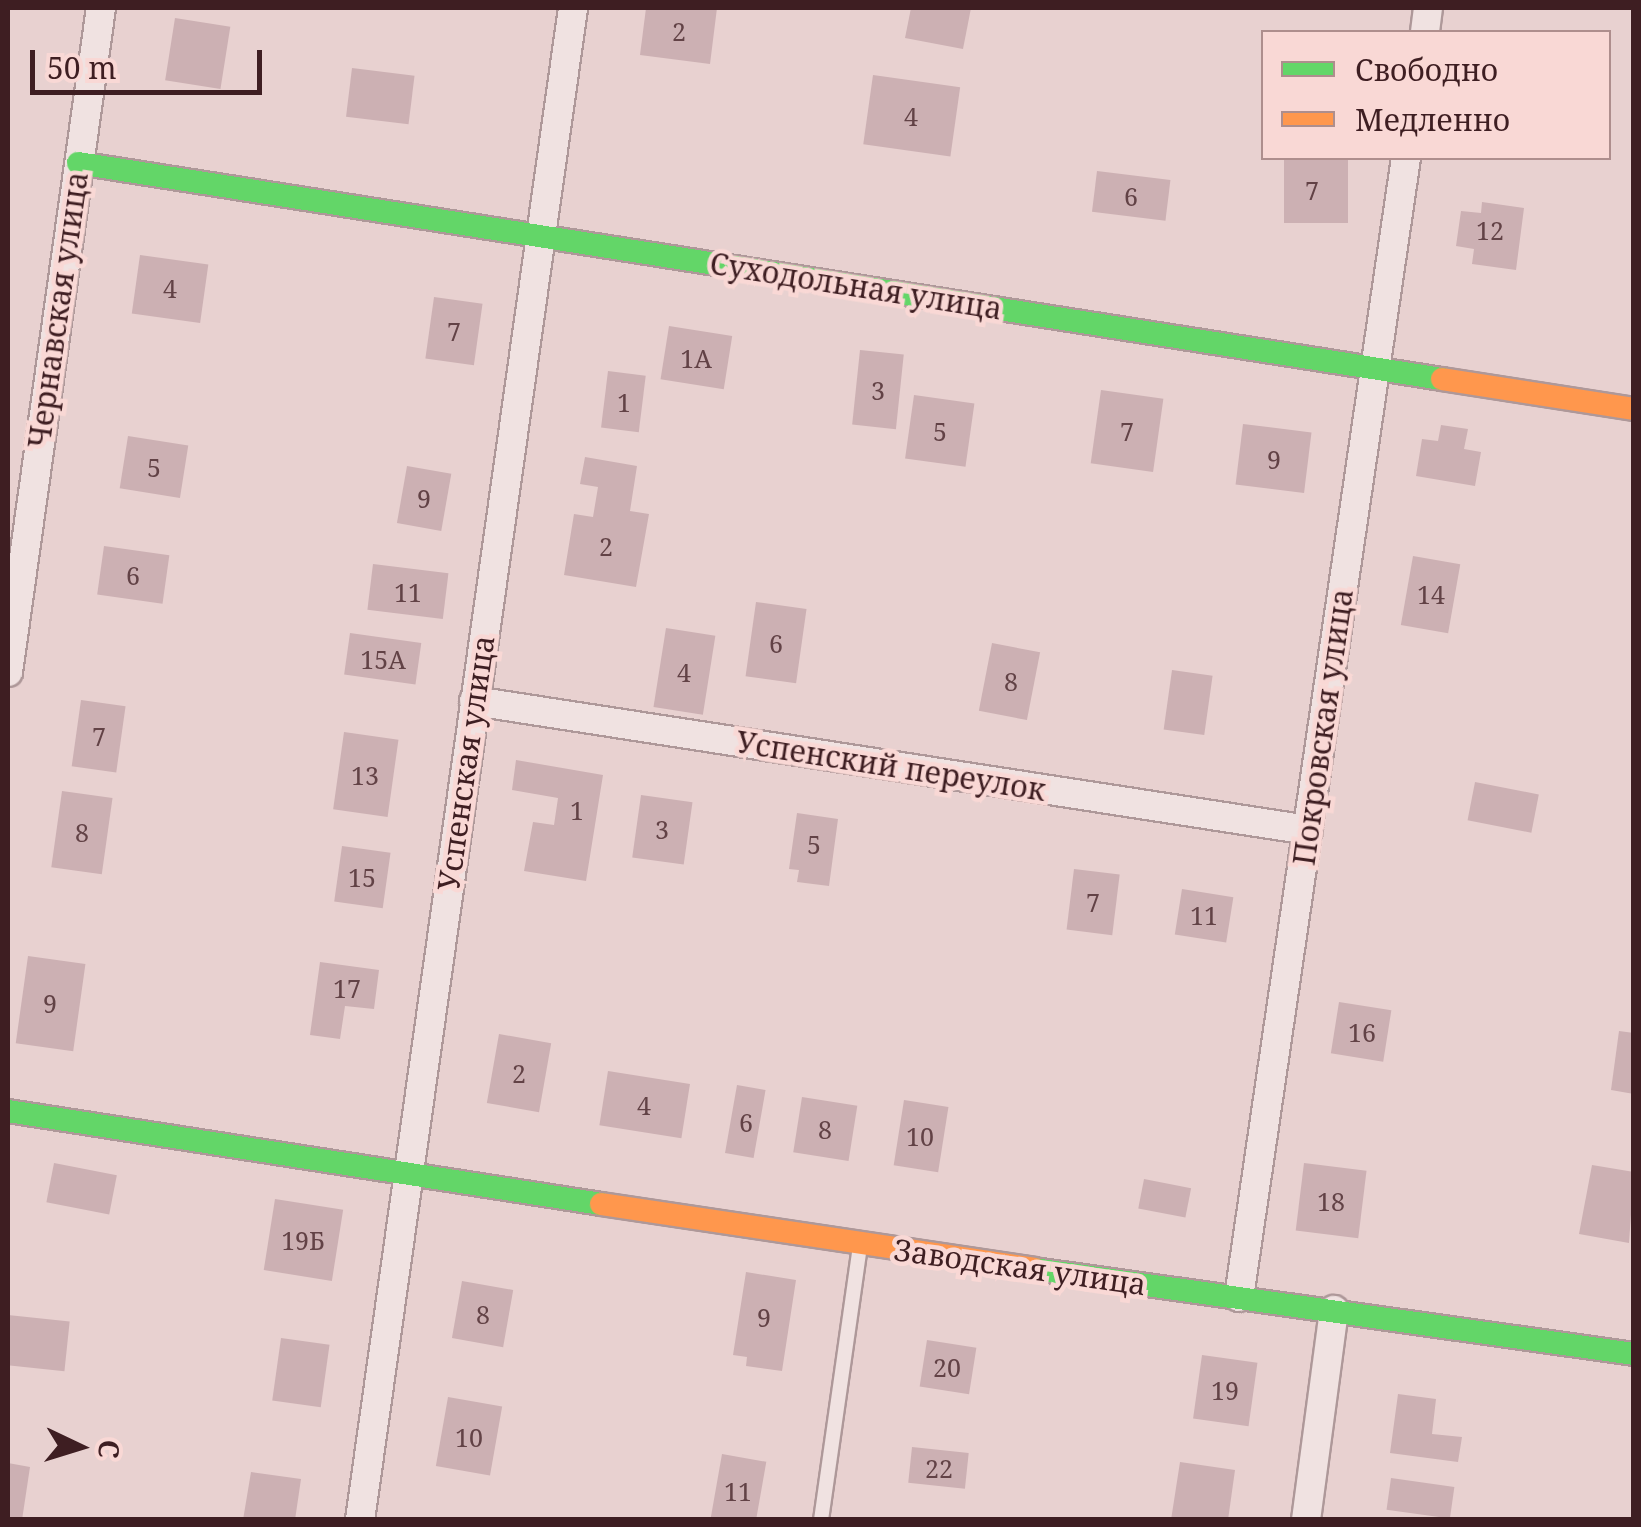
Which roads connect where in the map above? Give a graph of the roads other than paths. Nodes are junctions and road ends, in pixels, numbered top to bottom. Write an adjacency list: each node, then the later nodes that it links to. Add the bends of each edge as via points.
1 (101, 8): 4 (street, Чернавская улица)
2 (574, 8): 5 (street, Успенская улица)
3 (1406, 160): 6 (street, Покровская улица)
4 (78, 162): 5 (street, Суходольная улица); 8 (street, Чернавская улица)
5 (541, 236): 6 (street, Суходольная улица); 9 (street, Успенская улица)
6 (1376, 368): 7 (street, Суходольная улица); 10 (street, Покровская улица)
7 (1634, 409)
8 (8, 672)
9 (474, 701): 10 (street, Успенский переулок); 12 (street, Успенская улица)
10 (1308, 830): 14 (street, Покровская улица)
11 (8, 1111): 12 (street, Заводская улица)
12 (407, 1177): 13 (street, Заводская улица); 17 (street, Успенская улица)
13 (860, 1246): 14 (street, Заводская улица); 18 (lane)
14 (1239, 1297): 15 (street, Заводская улица)
15 (1334, 1310): 16 (street, Заводская улица); 19 (street)
16 (1634, 1354)
17 (360, 1520)
18 (821, 1520)
19 (1306, 1520)

